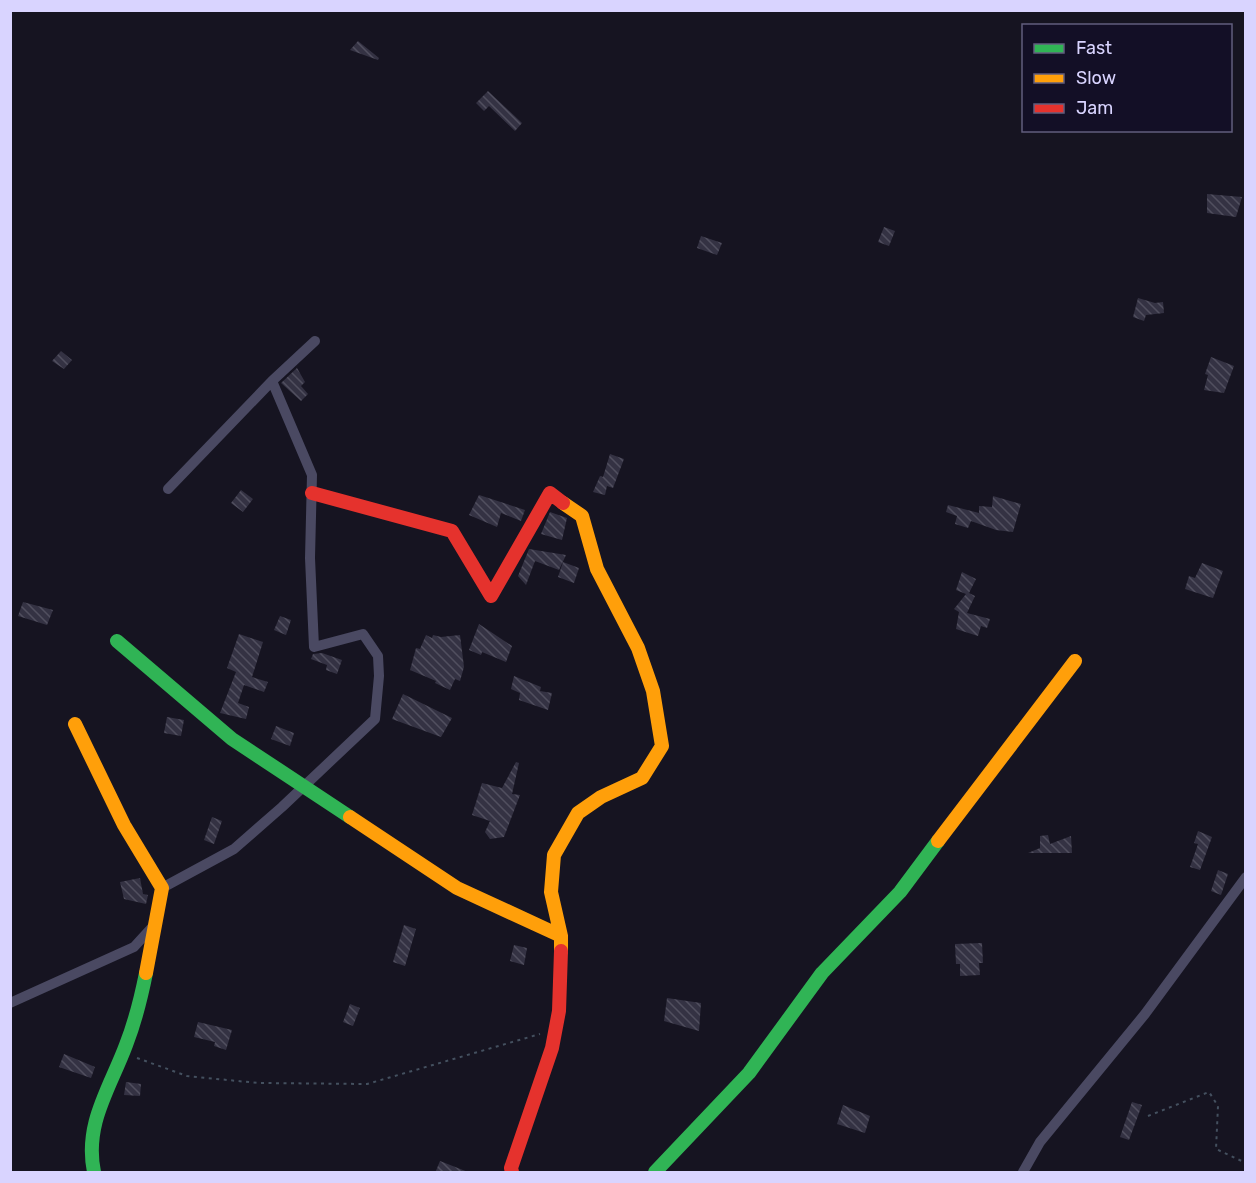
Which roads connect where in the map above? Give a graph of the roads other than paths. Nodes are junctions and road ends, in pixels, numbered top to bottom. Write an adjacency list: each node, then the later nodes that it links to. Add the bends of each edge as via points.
1 (315, 341): 2 (street)
2 (272, 381): 3 (street); 4 (street, via 312,476)
3 (168, 489)
4 (312, 493): 8 (street, via 314,647 363,634 378,656 379,676 375,719); 12 (street, via 452,531 491,596 550,493 582,516 597,569 638,648 653,691 662,746 642,778 601,797 578,813 554,855 551,892)
5 (117, 641): 8 (street, via 232,739)
6 (1075, 661): 18 (street, via 900,892 822,974 749,1073)
7 (75, 724): 10 (street, via 124,825)
8 (304, 786): 10 (street, via 234,849); 12 (street, via 457,888)
9 (1245, 877): 19 (street, via 1145,1014 1040,1142)
10 (162, 888): 11 (street)
11 (155, 924): 13 (street, via 134,947); 14 (street, via 123,1053 99,1102)
12 (561, 936): 17 (street, via 556,1029)
13 (10, 1002)
14 (89, 1158): 15 (street); 16 (street)
15 (83, 1173)
16 (94, 1173)
17 (512, 1173)
18 (655, 1173)
19 (1023, 1173)

